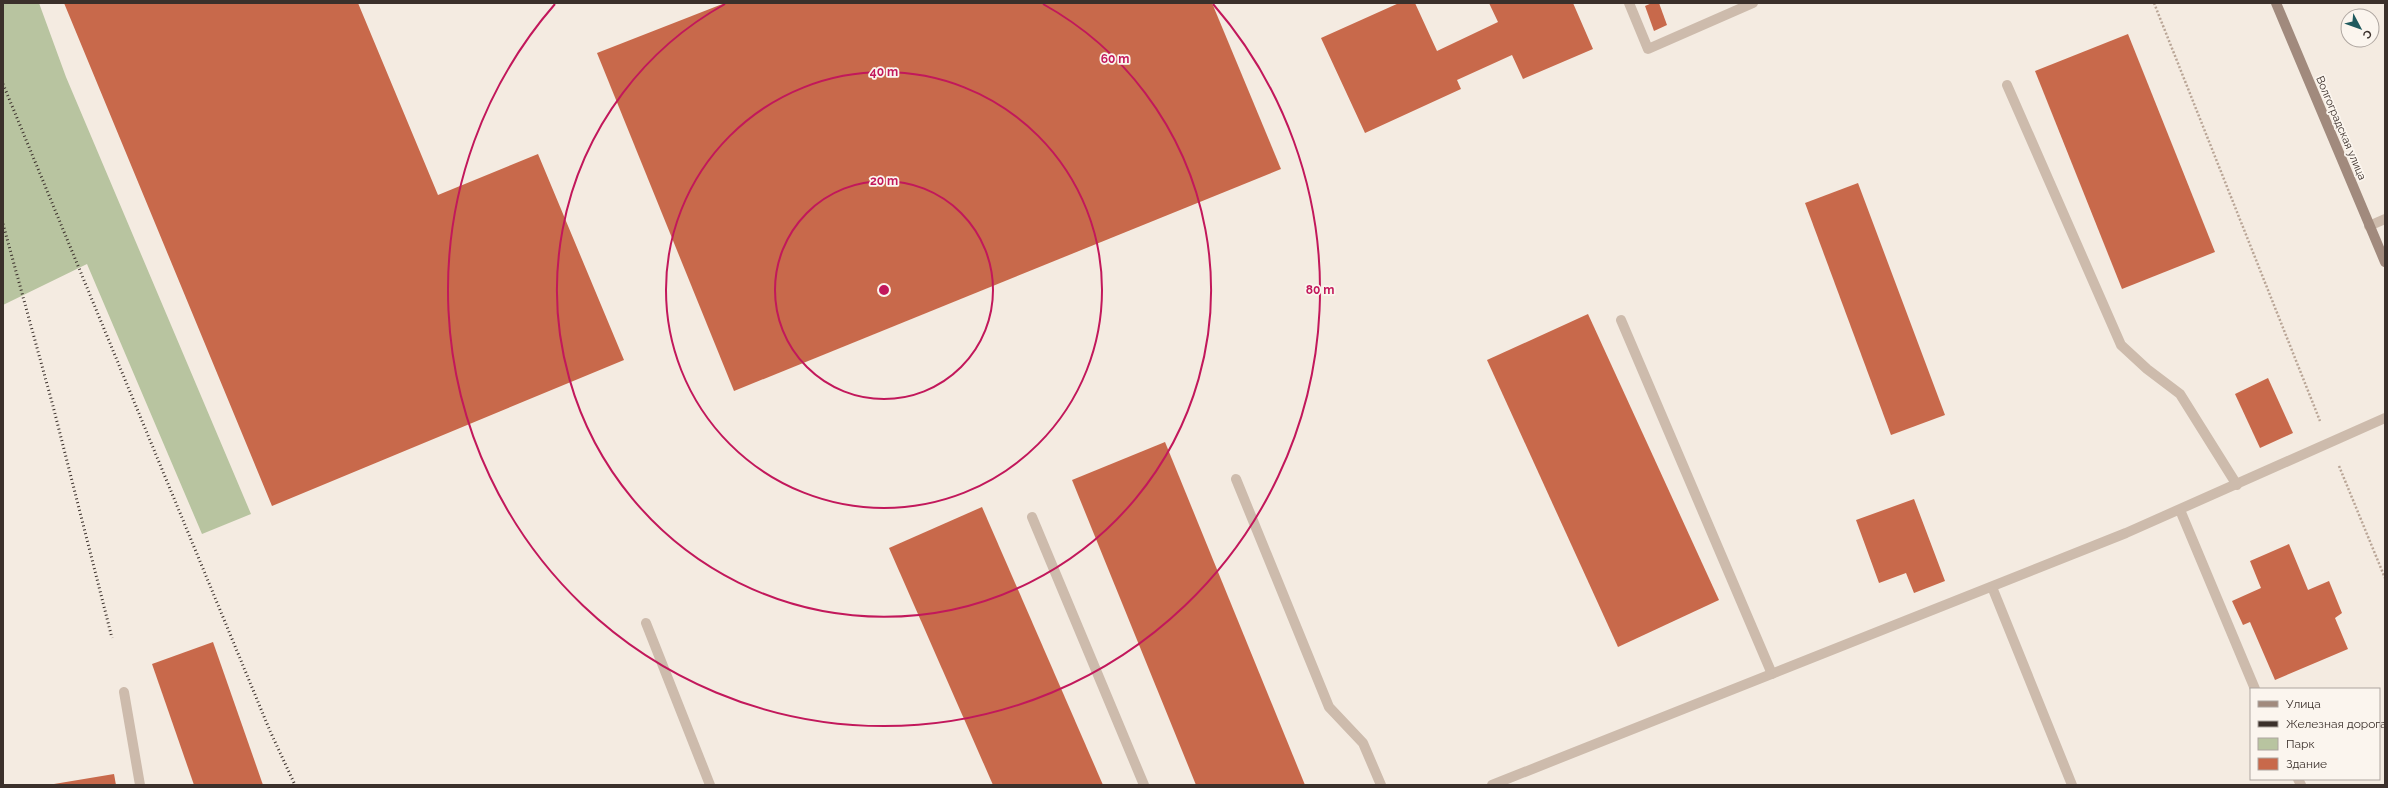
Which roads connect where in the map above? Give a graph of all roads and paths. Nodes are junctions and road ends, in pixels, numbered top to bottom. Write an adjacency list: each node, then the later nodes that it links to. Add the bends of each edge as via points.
1 (1630, 3): 2 (lane, via 1648,49)
2 (1753, 3)
3 (2154, 3): 11 (path)
4 (2276, 3): 7 (main road, Волгоградская улица)
5 (2007, 85): 13 (lane, via 2121,345 2180,394)
6 (2385, 219): 7 (lane)
7 (2369, 226): 8 (main road, Волгоградская улица)
8 (2385, 262)
9 (1620, 320): 19 (lane)
10 (2385, 418): 11 (lane)
11 (2329, 444): 13 (lane); 16 (path)
12 (1236, 479): 25 (lane, via 1329,707 1363,743)
13 (2237, 485): 14 (lane)
14 (2180, 510): 17 (lane); 20 (lane)
15 (1032, 517): 24 (lane)
16 (2385, 578)
17 (1992, 587): 19 (lane); 27 (lane)
18 (646, 623): 23 (lane)
19 (1772, 674): 26 (lane)
20 (2255, 688)
21 (124, 692): 22 (lane)
22 (140, 785)
23 (710, 785)
24 (1144, 785)
25 (1381, 785)
26 (1492, 785)
27 (2072, 785)

